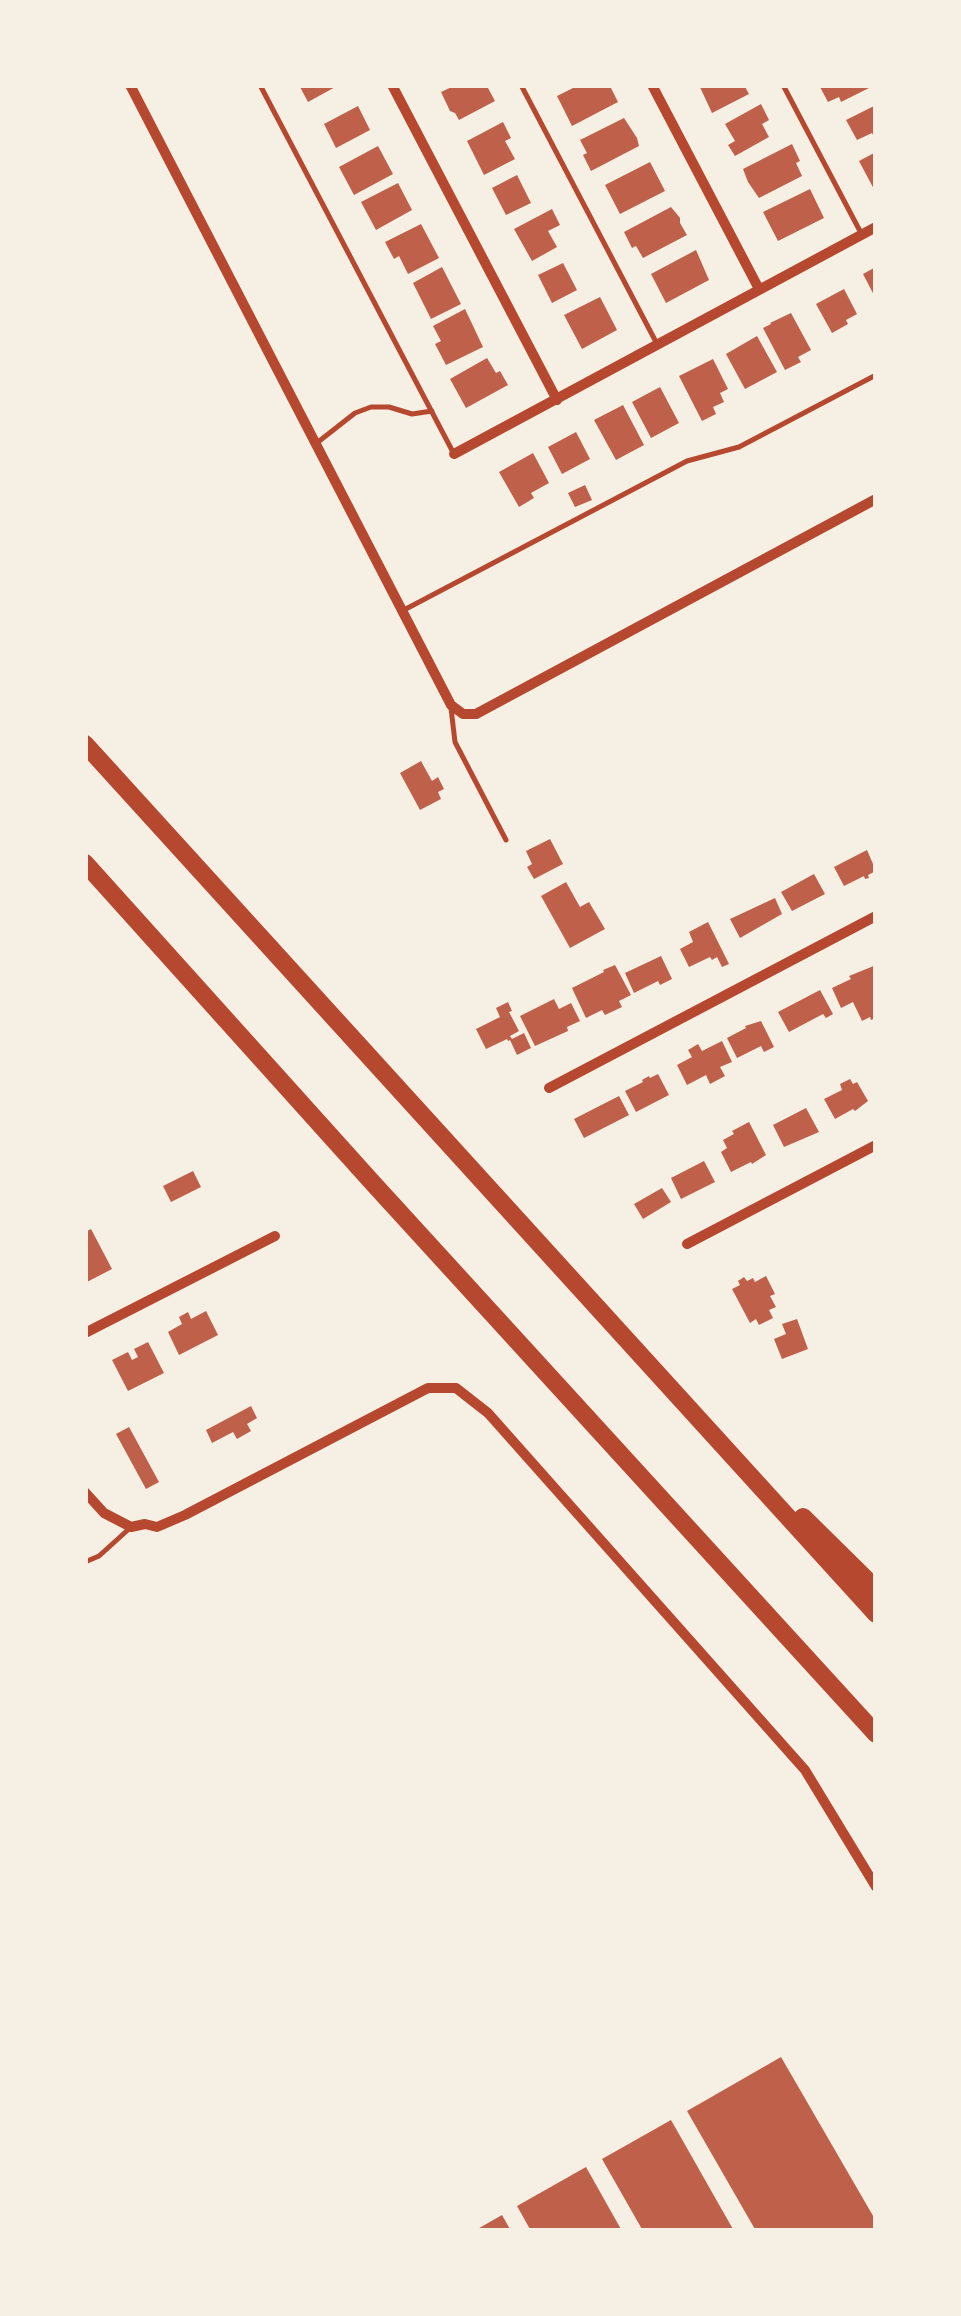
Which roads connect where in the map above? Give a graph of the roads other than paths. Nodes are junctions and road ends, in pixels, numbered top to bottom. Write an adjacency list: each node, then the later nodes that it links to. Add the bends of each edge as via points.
1 (130, 85): 14 (street)
2 (260, 85): 13 (lane)
3 (392, 85): 12 (street)
4 (521, 85): 10 (lane)
5 (652, 85): 9 (street)
6 (783, 85): 8 (lane)
7 (876, 227): 8 (street)
8 (862, 235): 9 (street)
9 (759, 289): 10 (street)
10 (658, 345): 12 (street)
11 (876, 375): 17 (lane, via 739,447 688,461)
12 (557, 400): 15 (street)
13 (432, 411): 14 (lane, via 371,407); 15 (lane)
14 (316, 444): 17 (street)
15 (454, 454)
16 (876, 499): 18 (street, via 476,714)
17 (402, 611): 18 (street)
18 (451, 705): 20 (lane, via 455,742)
19 (85, 744): 28 (highway)
20 (506, 840)
21 (85, 863): 34 (highway)
22 (876, 916): 23 (street)
23 (549, 1088)
24 (876, 1145): 26 (street)
25 (275, 1236): 27 (street)
26 (687, 1244)
27 (85, 1334)
28 (660, 1376): 32 (highway); 33 (highway)
29 (85, 1492): 30 (street, via 104,1513)
30 (131, 1527): 31 (lane); 35 (street, via 158,1527 185,1515 428,1388 456,1388 488,1412 805,1770)
31 (85, 1562)
32 (876, 1589)
33 (876, 1614)
34 (876, 1738)
35 (876, 1887)

